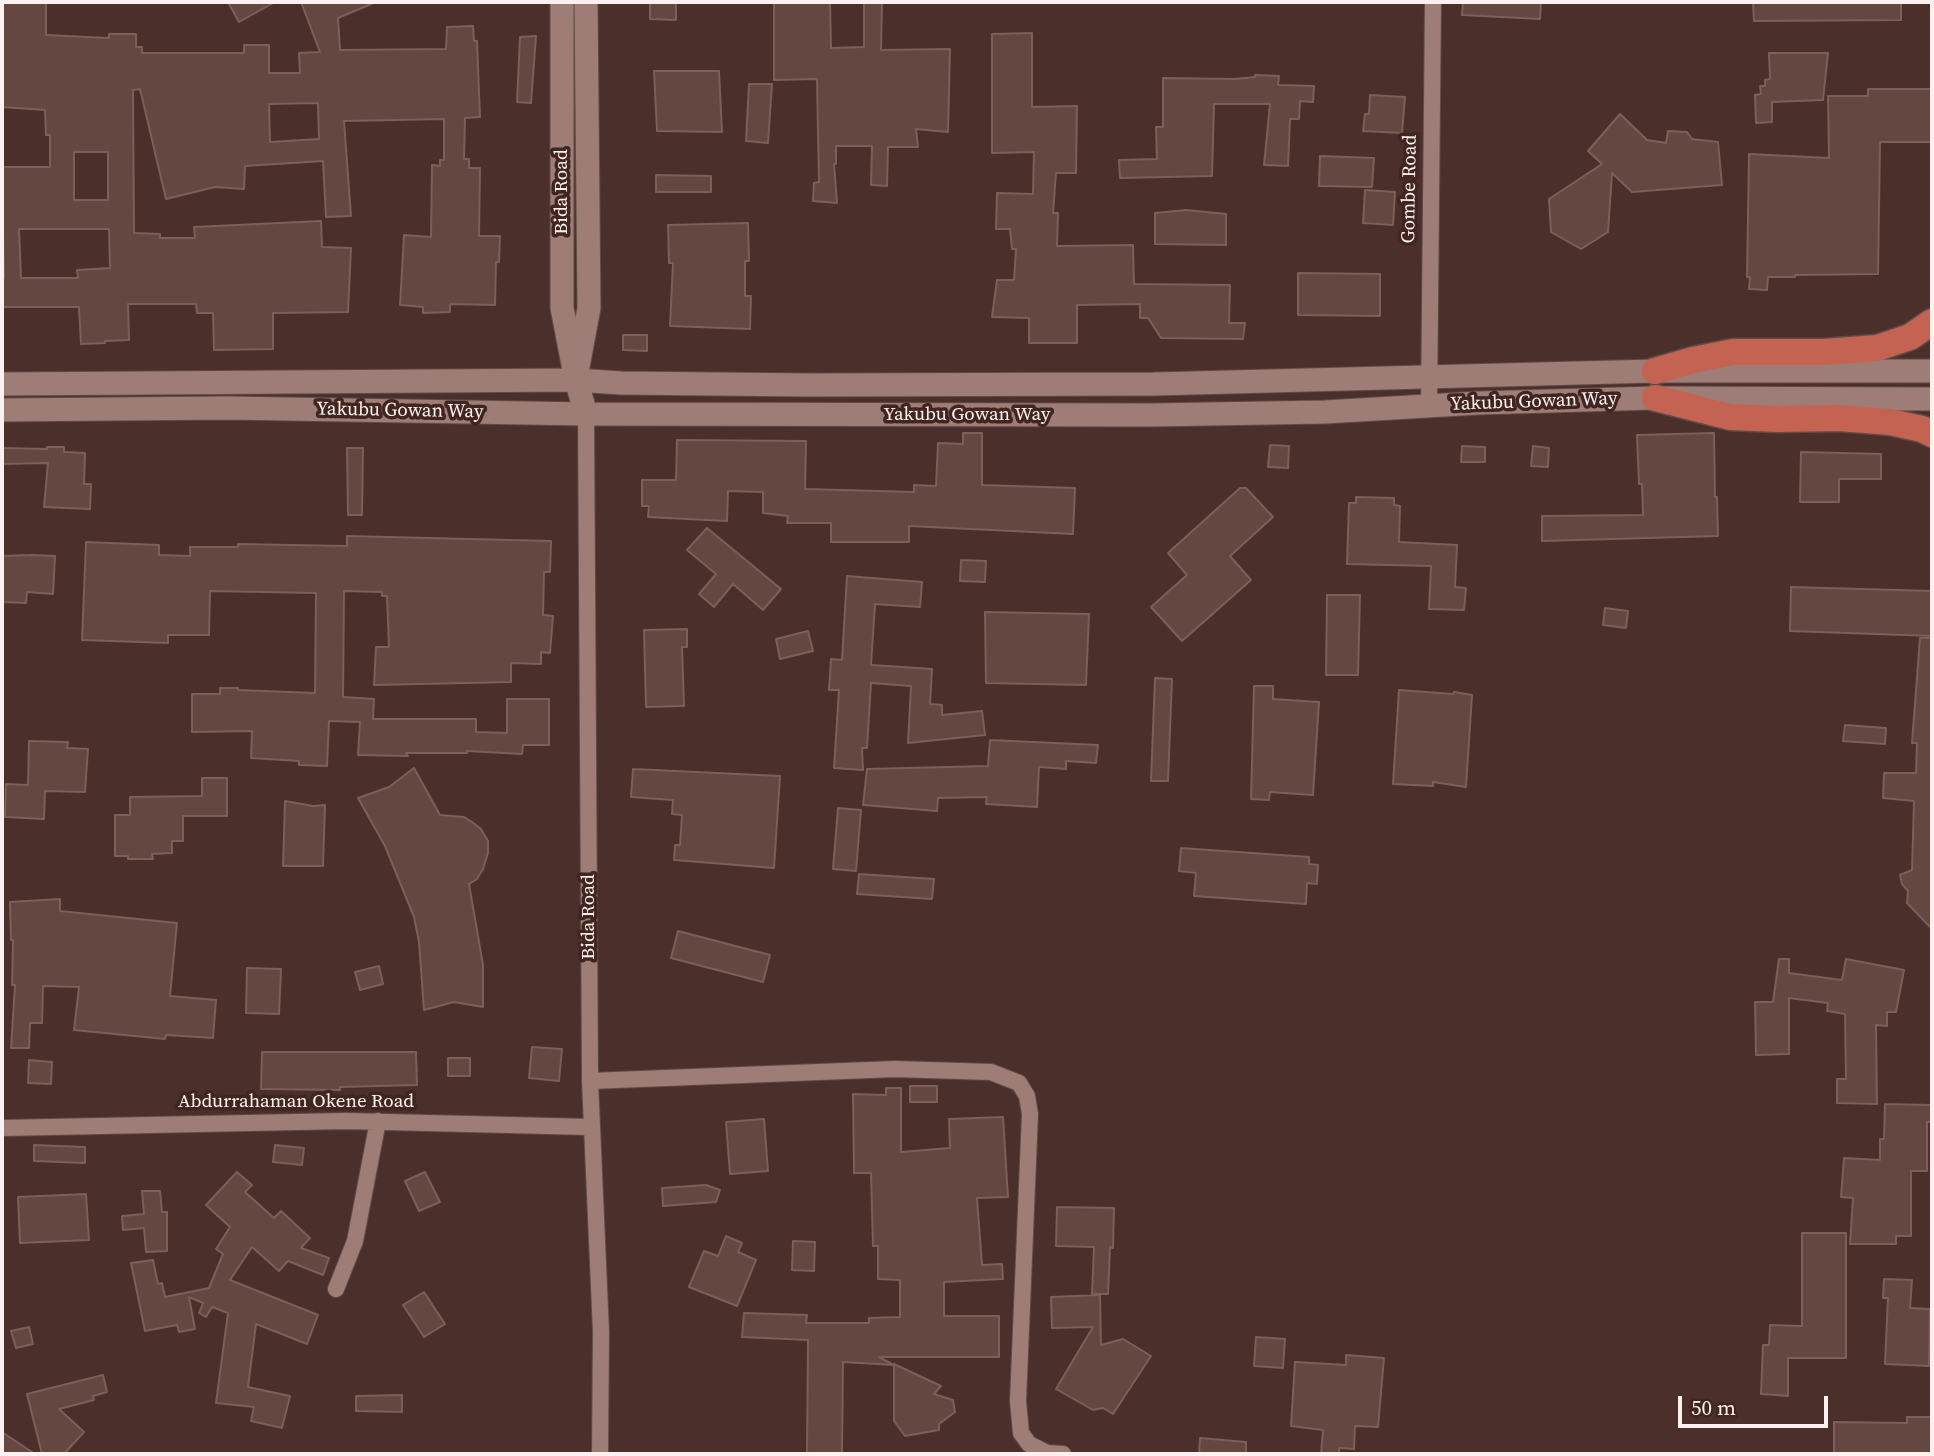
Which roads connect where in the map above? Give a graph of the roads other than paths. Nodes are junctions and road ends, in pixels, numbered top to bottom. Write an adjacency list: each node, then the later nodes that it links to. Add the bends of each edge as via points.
1 (562, 2): 8 (street, Bida Road, via 562,308)
2 (586, 2): 8 (street, Bida Road, via 589,308)
3 (1433, 2): 7 (street, Gombe Road)
4 (1932, 322): 5 (main road, via 1910,337 1877,348 1733,352)
5 (1655, 371): 6 (street, Yakubu Gowan Way); 7 (street, Yakubu Gowan Way)
6 (1932, 371)
7 (1429, 377): 8 (street, Yakubu Gowan Way, via 1112,384); 12 (street, Gombe Road)
8 (576, 380): 9 (street, Yakubu Gowan Way); 14 (street, Bida Road)
9 (2, 384)
10 (1656, 398): 11 (street, Yakubu Gowan Way); 12 (street, Yakubu Gowan Way); 15 (main road, via 1730,416 1890,422)
11 (1932, 399)
12 (1429, 406): 14 (street, Yakubu Gowan Way, via 1140,415)
13 (2, 410): 14 (street, Yakubu Gowan Way, via 228,408)
14 (586, 414): 16 (street, Bida Road)
15 (1932, 435)
16 (590, 1081): 18 (street, Bida Road); 22 (street, via 895,1069 992,1072 1019,1083 1030,1114 1018,1401 1021,1433 1029,1444 1047,1453)
17 (377, 1121): 18 (street, Abdurrahaman Okene Road); 19 (street, Abdurrahaman Okene Road); 20 (street, via 355,1241)
18 (590, 1127): 21 (street, Bida Road, via 601,1332)
19 (2, 1128)
20 (336, 1289)
21 (600, 1454)
22 (1063, 1454)

